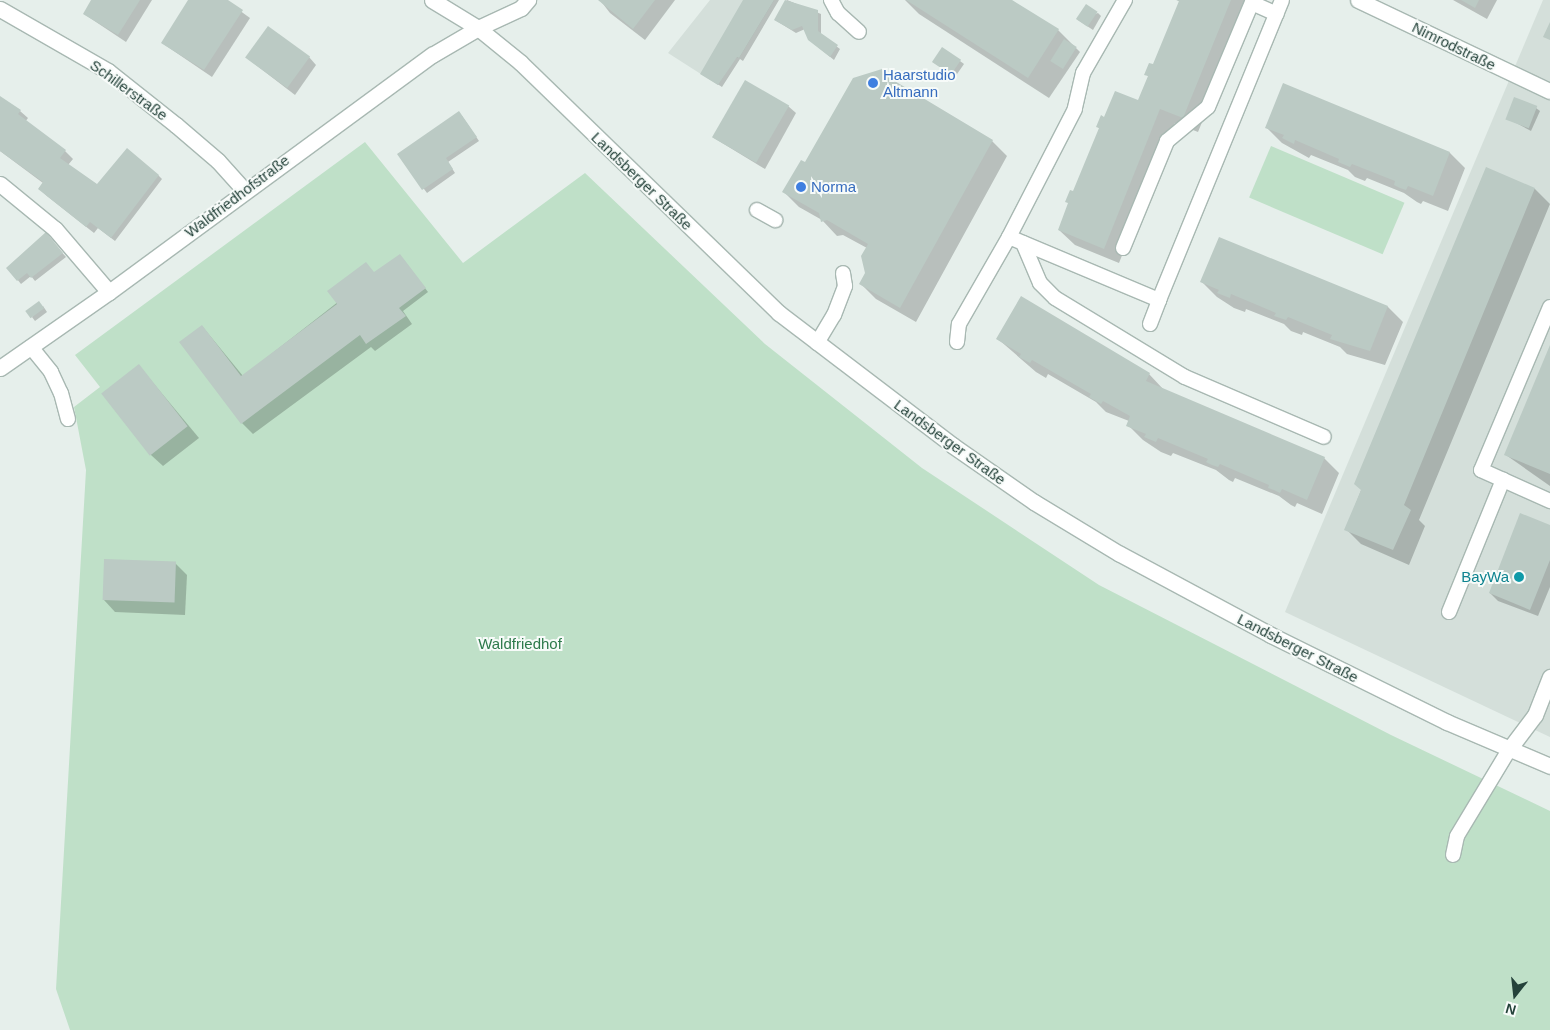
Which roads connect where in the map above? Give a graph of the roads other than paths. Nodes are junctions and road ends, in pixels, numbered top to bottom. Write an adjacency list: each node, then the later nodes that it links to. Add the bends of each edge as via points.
1 (432, 0): 10 (street, Landsberger Straße)
2 (528, 0): 10 (street, Waldfriedhofstraße, via 521,8)
3 (831, 0): 11 (lane, via 838,13)
4 (1125, 0): 17 (lane, via 1083,73 1075,109)
5 (1282, 0): 9 (lane)
6 (1358, 0): 12 (street, Nimrodstraße)
7 (1252, 2): 9 (lane); 19 (lane, via 1208,107 1167,141)
8 (0, 9): 14 (street, Schillerstraße, via 108,71 183,131)
9 (1277, 14): 22 (lane)
10 (478, 28): 14 (street, Waldfriedhofstraße, via 432,55); 26 (street, Landsberger Straße, via 521,63 752,289)
11 (859, 32)
12 (1550, 91)
13 (0, 184): 21 (street, via 55,229)
14 (244, 190): 21 (street, Waldfriedhofstraße)
15 (757, 210): 16 (lane)
16 (775, 220)
17 (1009, 237): 18 (lane); 25 (lane, via 959,324)
18 (1023, 243): 22 (lane); 30 (lane, via 1040,282 1055,298 1185,376)
19 (1123, 248)
20 (843, 274): 26 (lane, via 845,286 834,315)
21 (109, 292): 27 (street, Waldfriedhofstraße)
22 (1159, 300): 24 (lane)
23 (1550, 307): 31 (lane, via 1481,470)
24 (1150, 324)
25 (957, 342)
26 (817, 343): 35 (street, Landsberger Straße, via 952,445 1034,502 1120,554 1280,639 1447,722)
27 (31, 348): 28 (street, Waldfriedhofstraße); 29 (lane, via 61,393)
28 (0, 368)
29 (68, 419)
30 (1324, 437)
31 (1503, 480): 32 (lane); 33 (lane)
32 (1550, 501)
33 (1449, 612)
34 (1550, 677): 35 (street, via 1535,715)
35 (1510, 748): 36 (street, Landsberger Straße); 37 (lane, via 1457,836)
36 (1550, 766)
37 (1453, 855)

